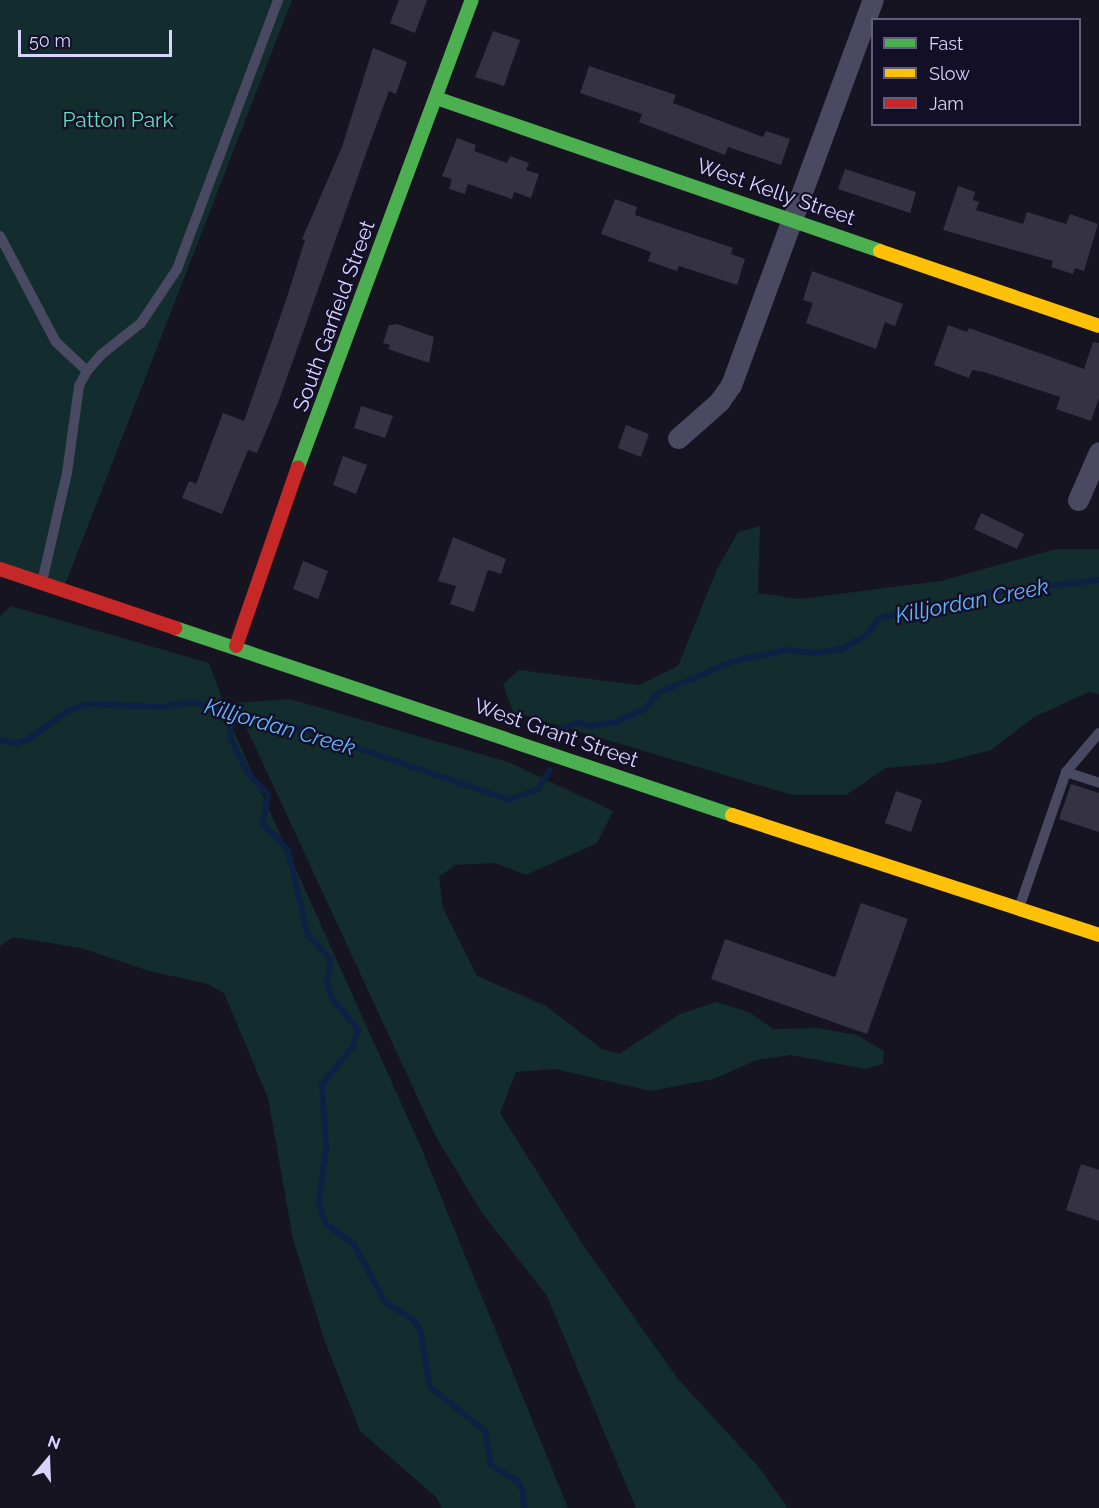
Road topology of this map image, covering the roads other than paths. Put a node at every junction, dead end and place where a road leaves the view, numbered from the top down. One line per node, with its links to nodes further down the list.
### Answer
1 (278, 0): 8 (lane)
2 (472, 0): 4 (street, South Garfield Street)
3 (873, 0): 5 (street)
4 (439, 99): 5 (street, West Kelly Street); 14 (street, South Garfield Street)
5 (790, 219): 7 (street, West Kelly Street); 9 (street)
6 (0, 236): 8 (lane)
7 (1099, 326)
8 (87, 371): 13 (lane)
9 (678, 438)
10 (1099, 452): 11 (street)
11 (1078, 500)
12 (0, 568): 13 (street, West Grant Street)
13 (42, 583): 14 (street, West Grant Street)
14 (236, 646): 18 (street, West Grant Street)
15 (1099, 733): 16 (lane)
16 (1066, 772): 17 (lane); 18 (lane)
17 (1099, 783)
18 (1018, 911): 19 (street, West Grant Street)
19 (1099, 935)

